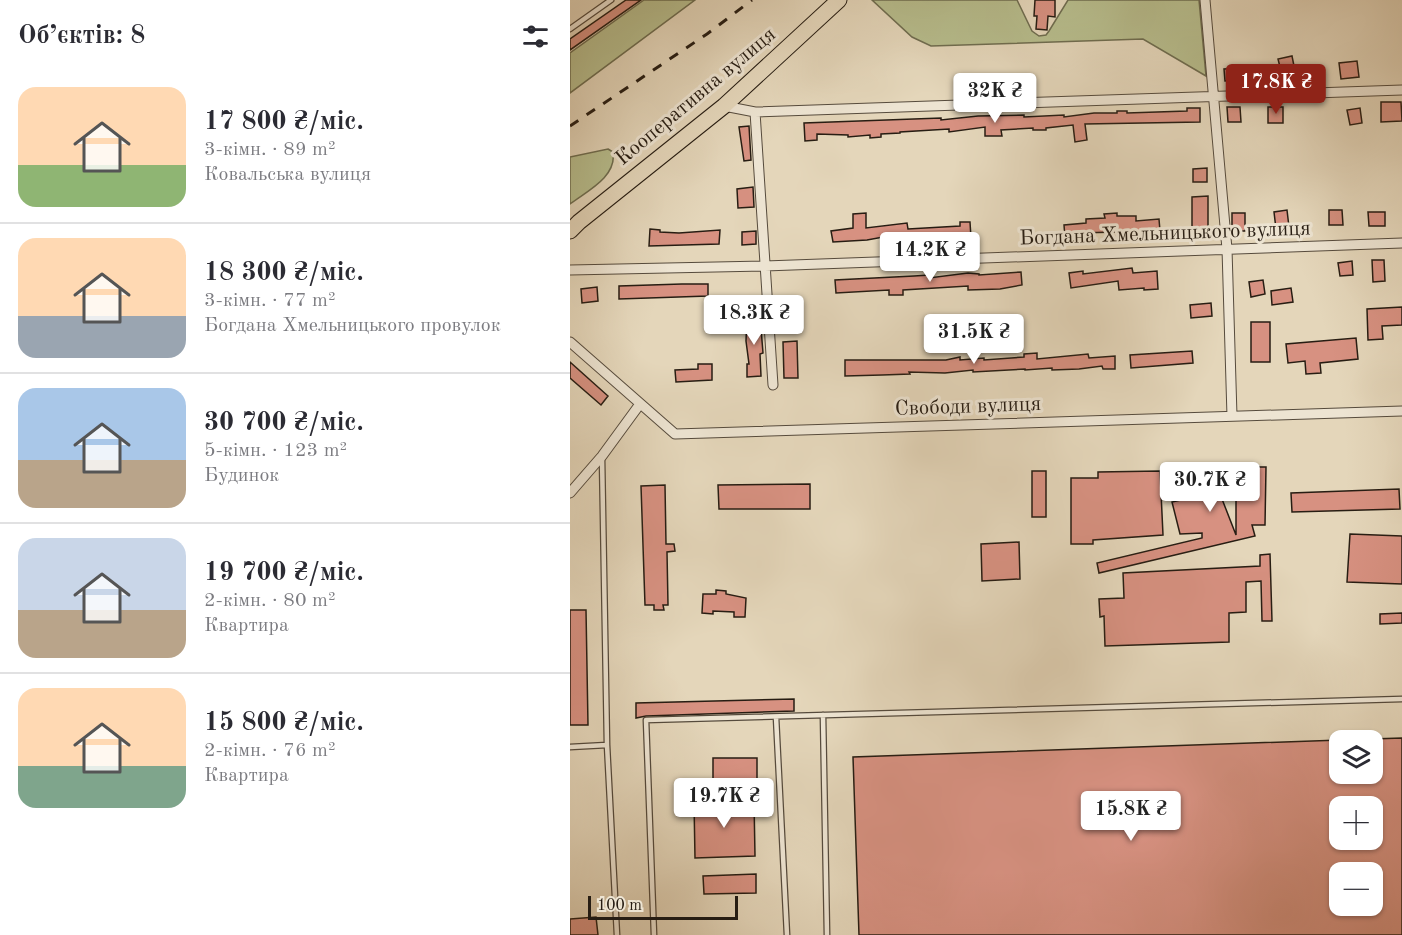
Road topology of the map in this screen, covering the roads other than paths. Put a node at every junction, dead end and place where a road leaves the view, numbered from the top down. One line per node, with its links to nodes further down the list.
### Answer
1 (611, 0): 4 (lane)
2 (839, 0): 7 (main road, Кооперативна вулиця)
3 (1205, 0): 6 (street)
4 (570, 29)
5 (1402, 90): 6 (street)
6 (1215, 95): 8 (street); 11 (street)
7 (724, 106): 8 (street); 9 (main road, Кооперативна вулиця)
8 (755, 112): 12 (street)
9 (573, 226)
10 (1402, 243): 11 (street, Богдана Хмельницького вулиця)
11 (1227, 249): 12 (street, Богдана Хмельницького вулиця); 18 (street)
12 (765, 266): 13 (street, Богдана Хмельницького вулиця); 15 (street)
13 (570, 270)
14 (570, 342): 16 (street, Свободи вулиця)
15 (773, 385)
16 (640, 404): 18 (street, Свободи вулиця); 19 (street)
17 (1402, 411): 18 (street, Свободи вулиця)
18 (1232, 416)
19 (602, 456): 20 (street); 24 (lane)
20 (572, 486)
21 (1402, 699): 22 (lane)
22 (823, 715): 23 (lane); 29 (lane)
23 (776, 717): 27 (lane); 28 (lane)
24 (607, 746): 25 (lane); 26 (lane)
25 (570, 747)
26 (617, 935)
27 (654, 935)
28 (787, 935)
29 (827, 935)

